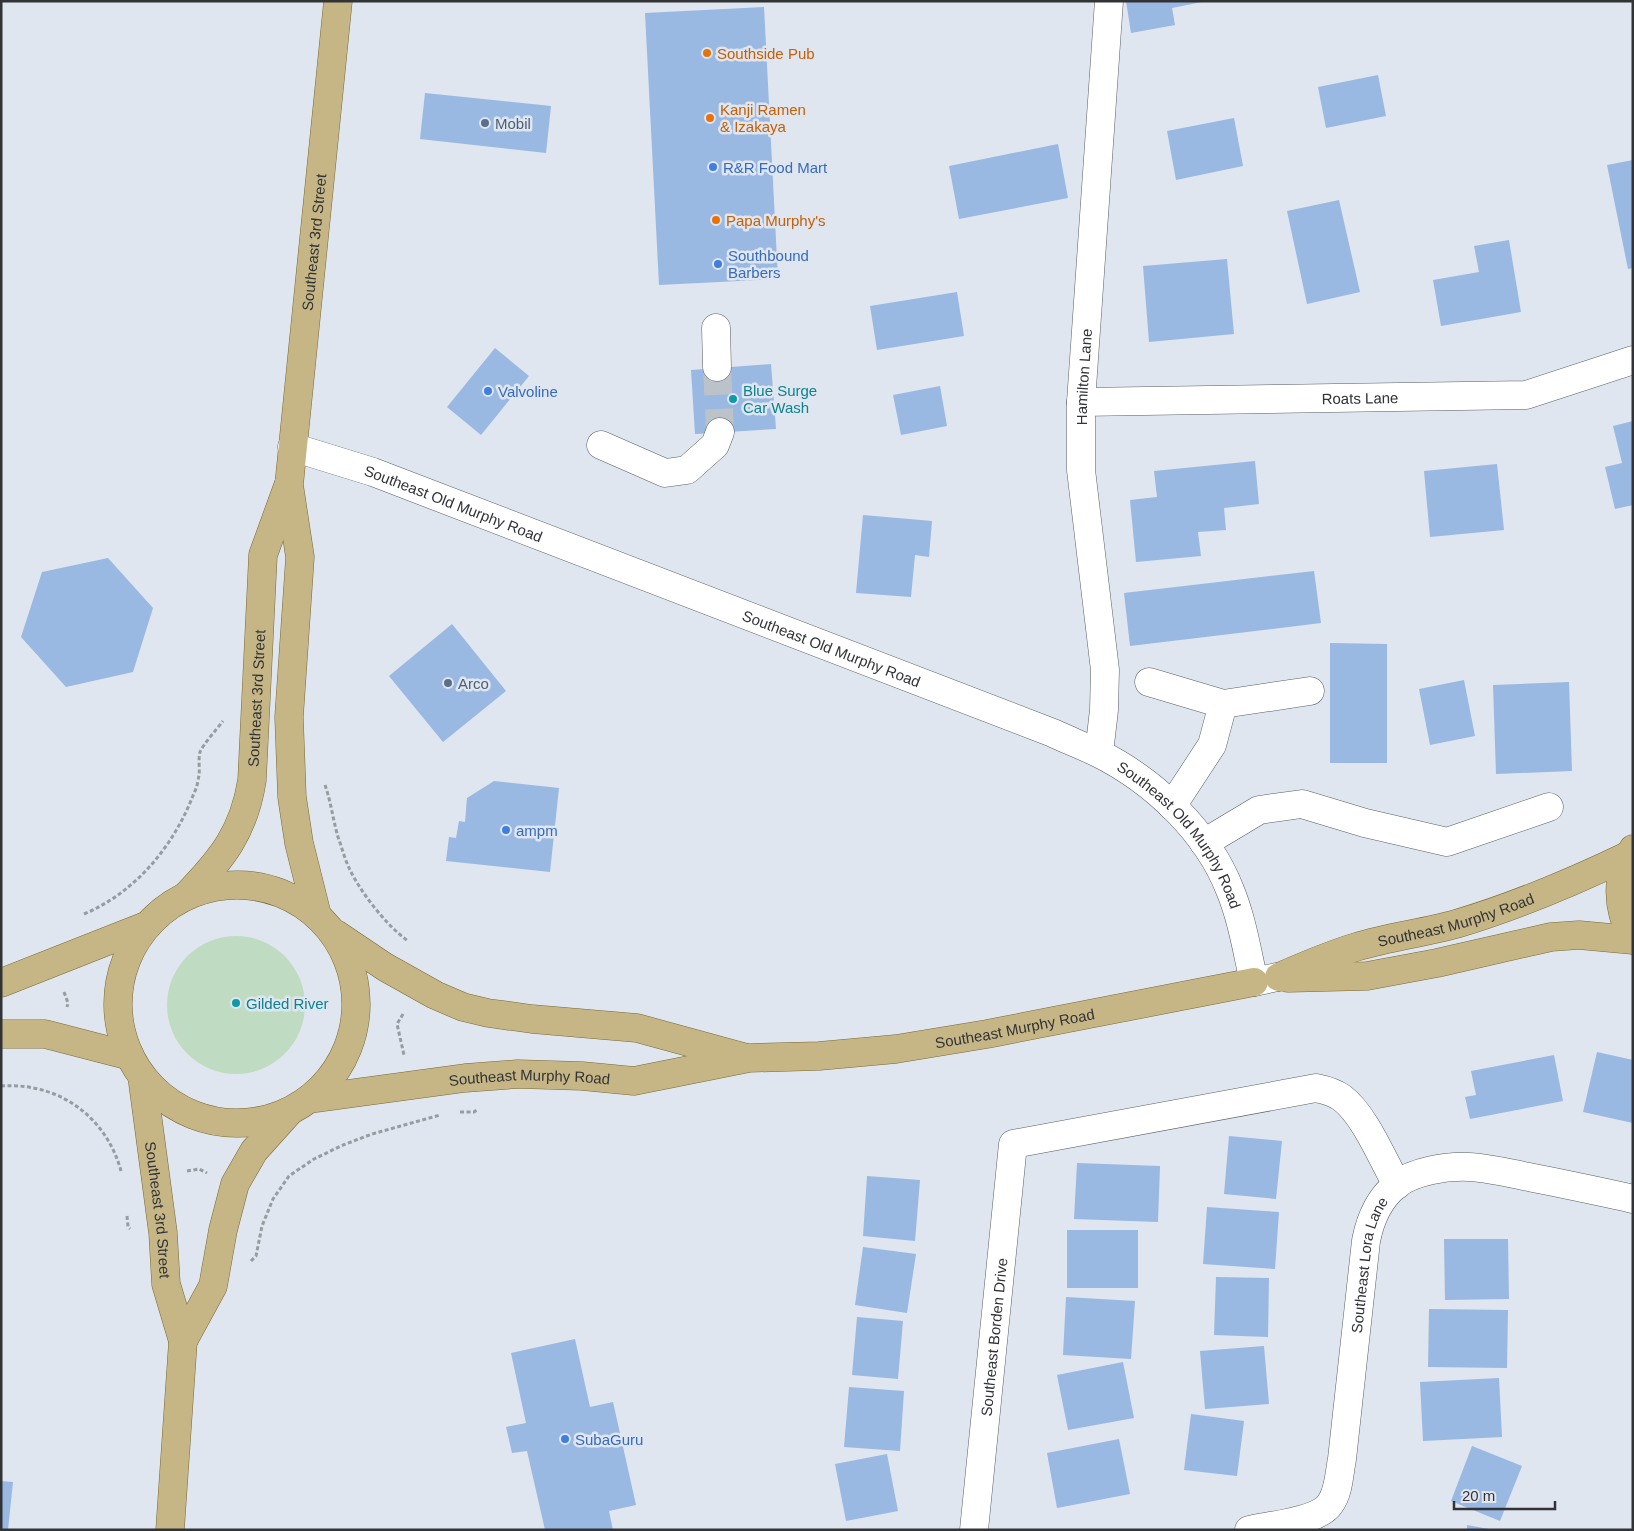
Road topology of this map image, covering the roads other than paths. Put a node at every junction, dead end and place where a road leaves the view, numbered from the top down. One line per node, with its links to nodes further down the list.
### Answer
1 (338, 1): 9 (main road, Southeast 3rd Street)
2 (1109, 1): 6 (street, Hamilton Lane)
3 (716, 328): 5 (street)
4 (1633, 360): 6 (street, Roats Lane)
5 (717, 368)
6 (1081, 402): 14 (street, Hamilton Lane)
7 (720, 432): 8 (street)
8 (601, 445)
9 (292, 447): 10 (main road, Southeast 3rd Street); 14 (street, Southeast Old Murphy Road)
10 (289, 485): 19 (main road, Southeast 3rd Street); 20 (main road, Southeast 3rd Street)
11 (1149, 682): 13 (street)
12 (1310, 691): 13 (street)
13 (1223, 704): 15 (street)
14 (1099, 753): 15 (street, Southeast Old Murphy Road)
15 (1172, 806): 17 (street, Southeast Old Murphy Road)
16 (1549, 807): 17 (street)
17 (1204, 844): 23 (street, Southeast Old Murphy Road)
18 (1631, 852): 22 (main road); 23 (main road, Southeast Murphy Road)
19 (185, 897): 20 (main road, Southeast Murphy Road); 21 (main road)
20 (325, 923): 26 (main road, Southeast Murphy Road); 28 (main road, Southeast 3rd Street)
21 (148, 925): 24 (main road); 27 (main road)
22 (1633, 940): 23 (main road, Southeast Murphy Road)
23 (1266, 980): 26 (main road, Southeast Murphy Road)
24 (1, 983)
25 (1, 1034): 27 (main road)
26 (749, 1058): 28 (main road, Southeast Murphy Road)
27 (136, 1066): 28 (main road); 31 (main road, Southeast 3rd Street)
28 (300, 1105): 31 (main road, Southeast 3rd Street)
29 (1397, 1184): 30 (street, Southeast Lora Lane); 33 (street, Southeast Borden Drive); 34 (street, Southeast Lora Lane)
30 (1633, 1199)
31 (183, 1341): 32 (main road, Southeast 3rd Street)
32 (170, 1530)
33 (974, 1530)
34 (1249, 1530)

